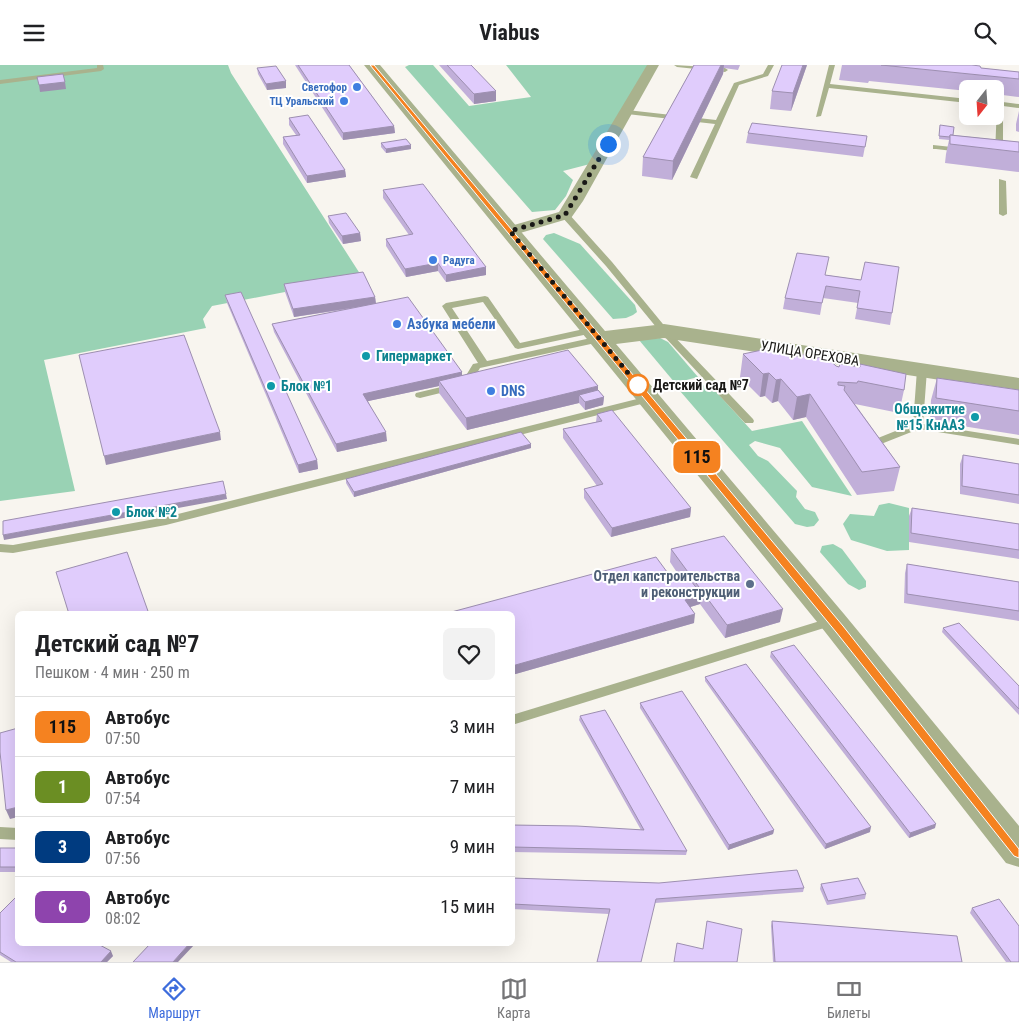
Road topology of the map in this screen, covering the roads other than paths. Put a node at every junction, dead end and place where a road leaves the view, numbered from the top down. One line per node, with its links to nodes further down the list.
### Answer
1 (100, 65): 8 (lane)
2 (372, 65): 24 (street)
3 (654, 65): 13 (street)
4 (677, 65): 7 (lane)
5 (770, 65): 15 (lane)
6 (832, 65): 9 (lane)
7 (725, 70)
8 (0, 82)
9 (826, 86): 10 (lane); 14 (lane)
10 (959, 100)
11 (1004, 105): 12 (lane)
12 (1019, 106)
13 (627, 112): 15 (lane); 23 (street)
14 (818, 116)
15 (717, 122): 20 (lane)
16 (998, 125): 19 (lane)
17 (936, 147): 18 (lane)
18 (972, 151)
19 (991, 153)
20 (694, 177)
21 (1002, 181): 22 (lane)
22 (1004, 214)
23 (565, 215): 24 (street); 25 (lane)
24 (510, 231): 26 (street)
25 (664, 331): 26 (street, УЛИЦА ОРЕХОВА); 28 (street, УЛИЦА ОРЕХОВА); 32 (lane)
26 (597, 335): 27 (lane); 27 (lane); 31 (street)
27 (484, 364): 30 (lane)
28 (922, 370): 29 (street, УЛИЦА ОРЕХОВА); 33 (lane)
29 (1019, 385)
30 (420, 395)
31 (649, 399): 36 (lane); 37 (street)
32 (748, 421)
33 (918, 426): 34 (lane); 35 (lane)
34 (877, 441)
35 (1019, 442)
36 (0, 548)
37 (833, 621): 38 (lane); 41 (street)
38 (515, 719)
39 (0, 833): 40 (lane)
40 (15, 834)
41 (1019, 852)

